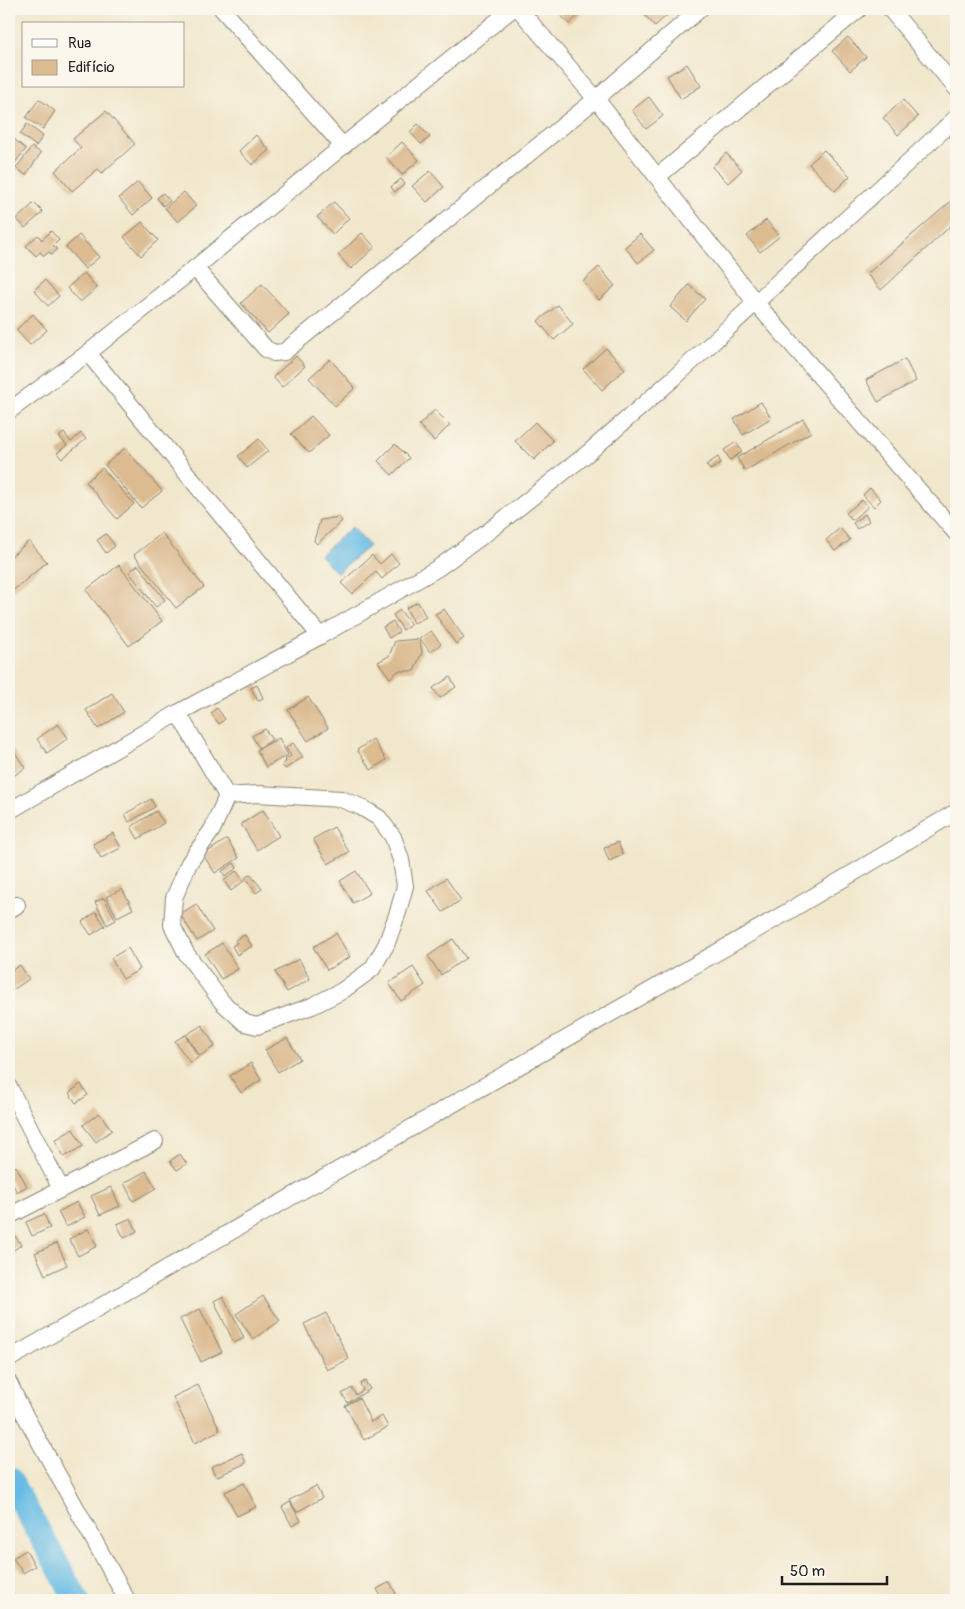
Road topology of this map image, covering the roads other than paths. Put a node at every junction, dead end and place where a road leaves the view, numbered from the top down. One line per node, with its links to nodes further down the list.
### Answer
1 (222, 9): 10 (street)
2 (512, 9): 10 (street)
3 (519, 9): 8 (street)
4 (700, 9): 8 (street)
5 (859, 9): 11 (street)
6 (890, 9): 7 (street)
7 (956, 88)
8 (596, 99): 11 (street); 12 (street)
9 (956, 118): 13 (street)
10 (343, 146): 12 (street)
11 (657, 177): 13 (street)
12 (195, 268): 14 (street)
13 (756, 303): 16 (street); 17 (street)
14 (88, 353): 15 (street); 17 (street)
15 (9, 411)
16 (956, 533)
17 (320, 636): 18 (street)
18 (178, 713): 19 (street); 20 (street)
19 (227, 796): 19 (street)
20 (9, 811)
21 (956, 812): 26 (street)
22 (9, 1087): 24 (street)
23 (155, 1141): 24 (street)
24 (62, 1188): 25 (street)
25 (9, 1216)
26 (9, 1359)
27 (9, 1383): 28 (street)
28 (127, 1600)

